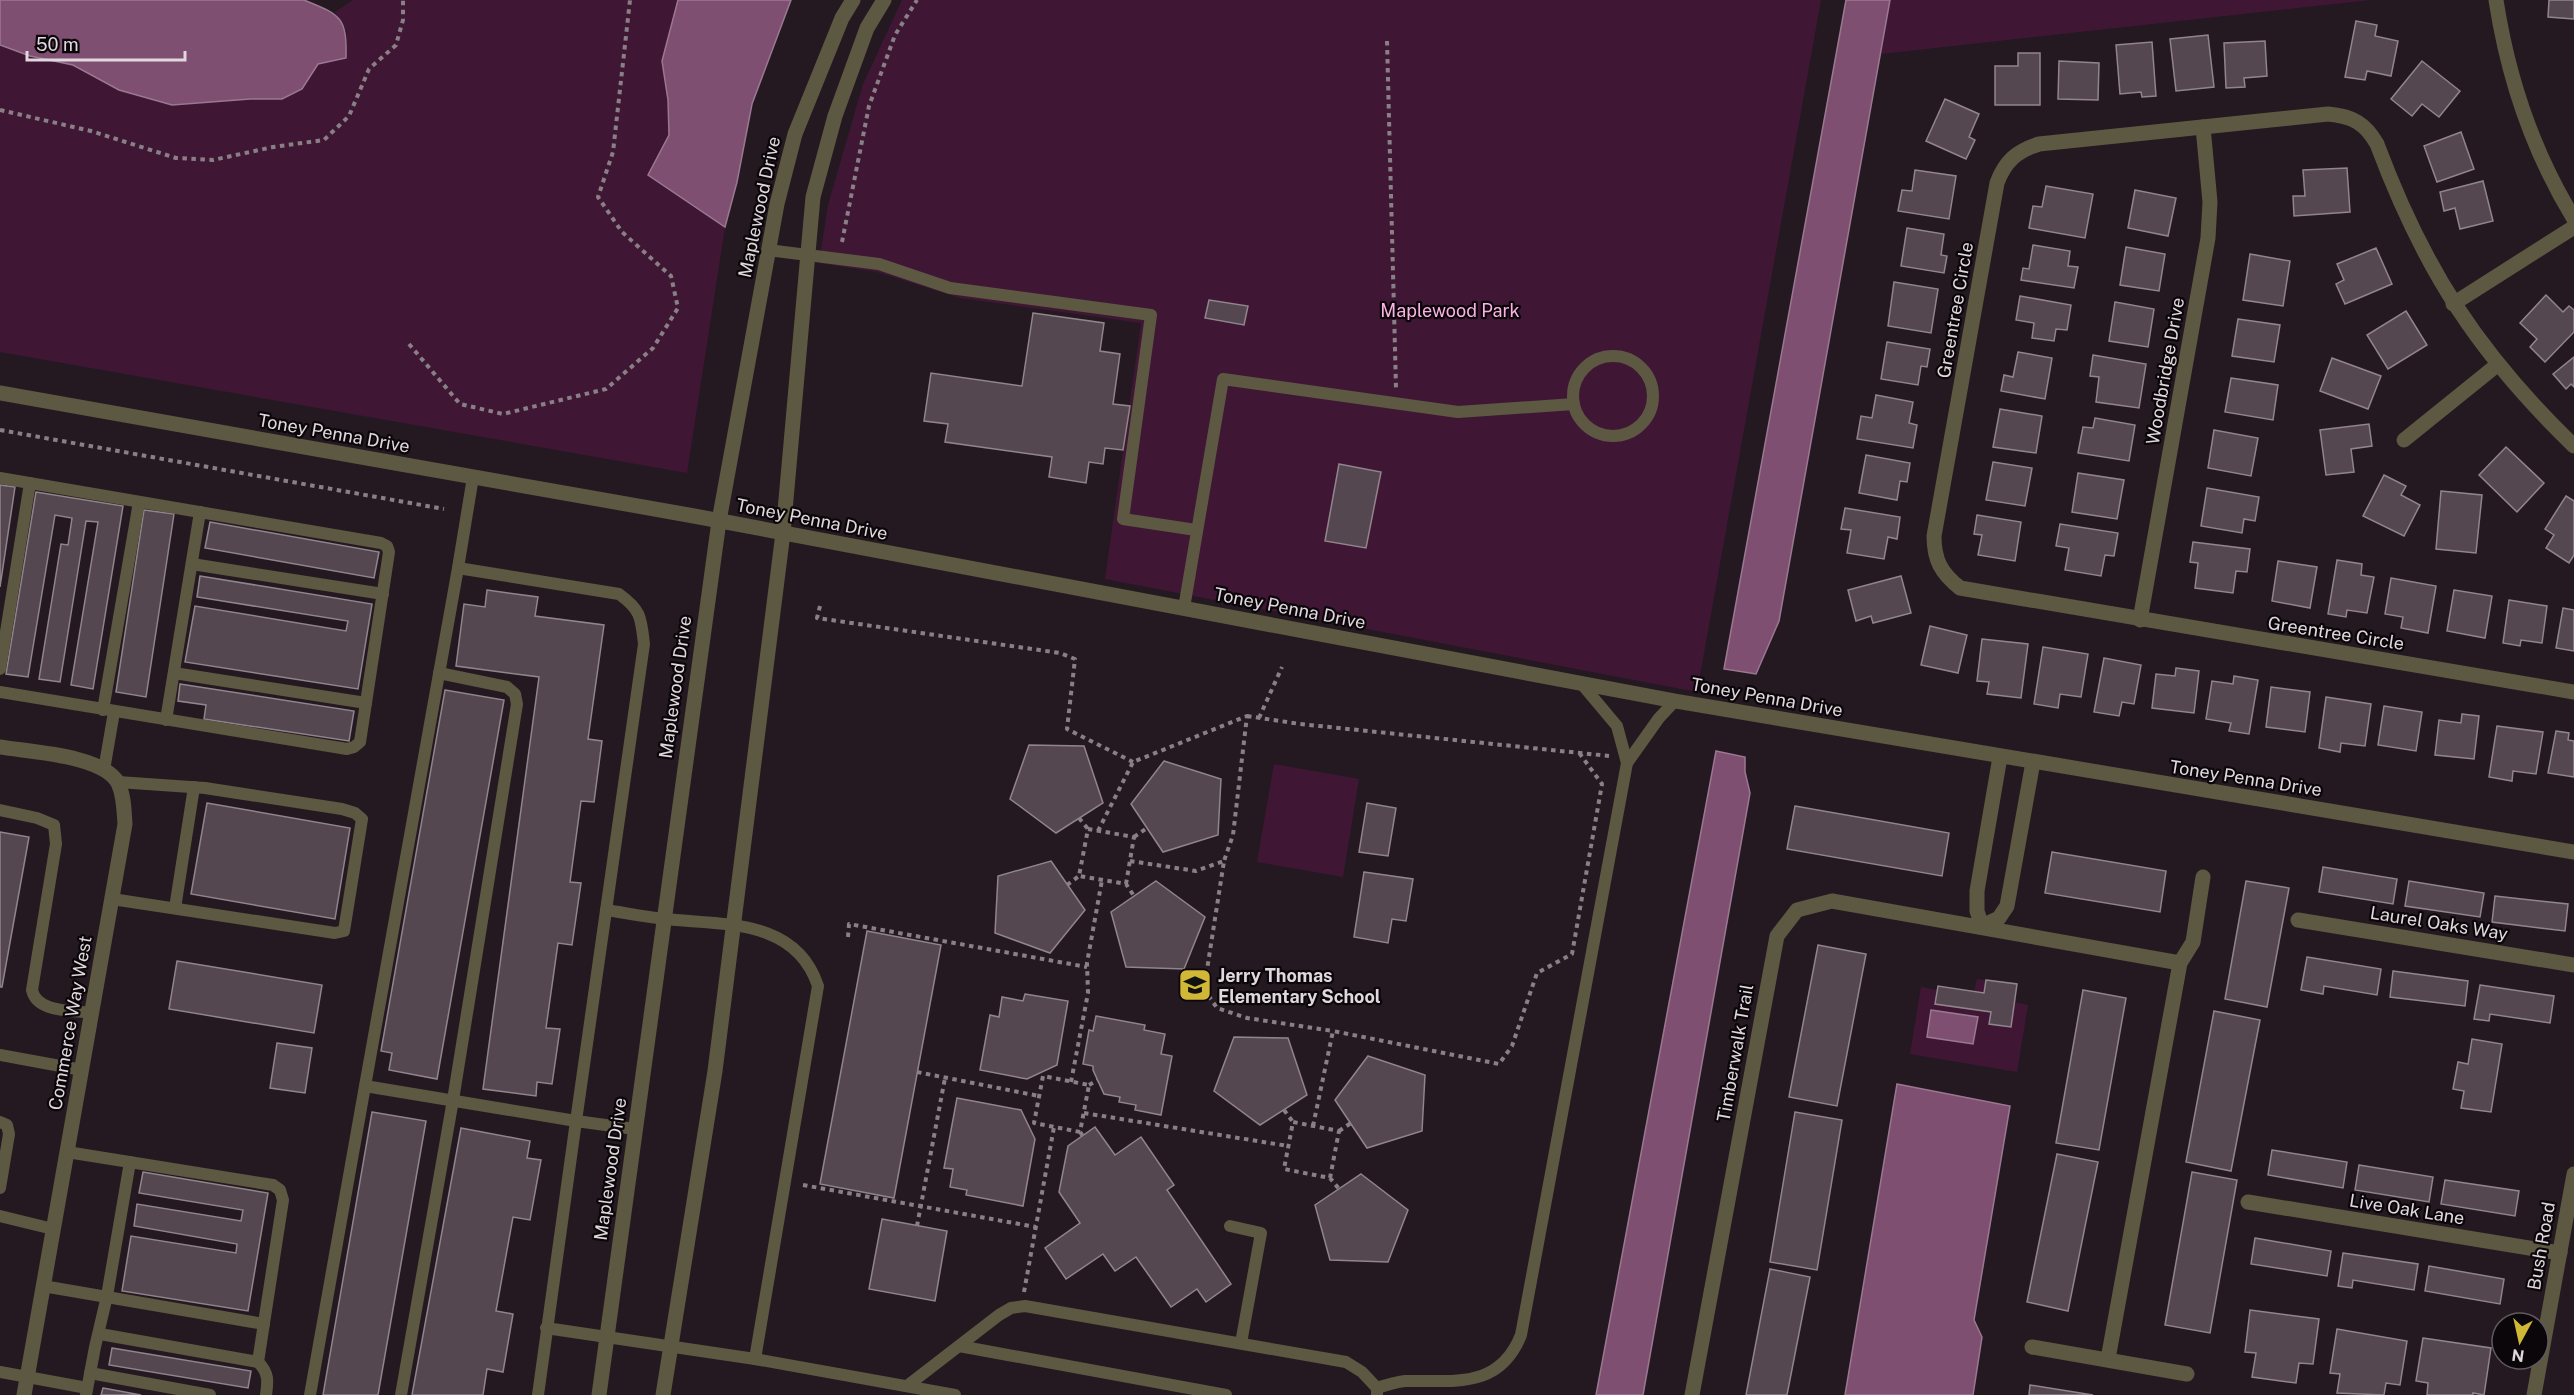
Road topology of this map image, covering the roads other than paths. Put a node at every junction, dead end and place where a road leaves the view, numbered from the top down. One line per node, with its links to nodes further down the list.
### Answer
1 (853, 0): 7 (street, Maplewood Drive)
2 (884, 0): 8 (street)
3 (2496, 0): 5 (street)
4 (2203, 127): 9 (street, Greentree Circle); 27 (street, Woodbridge Drive); 27 (street, Greentree Circle)
5 (2574, 219)
6 (2574, 227): 9 (street)
7 (768, 250): 8 (lane); 20 (street, Maplewood Drive)
8 (808, 255): 21 (lane); 22 (street)
9 (2453, 304): 10 (street, Greentree Circle)
10 (2497, 365): 13 (street); 14 (street, Greentree Circle)
11 (0, 393): 15 (street, Toney Penna Drive)
12 (1574, 404): 12 (lane); 21 (lane)
13 (2404, 440)
14 (2574, 446)
15 (473, 477): 20 (street, Toney Penna Drive); 24 (lane)
16 (0, 478): 17 (lane)
17 (30, 483): 18 (lane); 28 (lane)
18 (139, 501): 19 (lane); 36 (lane)
19 (200, 512): 23 (lane); 25 (lane)
20 (718, 521): 22 (street, Toney Penna Drive); 51 (street, Maplewood Drive)
21 (1196, 530): 26 (lane)
22 (783, 533): 26 (street, Toney Penna Drive); 53 (street)
23 (192, 564): 25 (lane); 29 (lane)
24 (458, 568): 30 (lane); 50 (lane)
25 (383, 594): 35 (lane)
26 (1184, 608): 31 (street, Toney Penna Drive)
27 (2140, 620): 33 (street, Greentree Circle)
28 (0, 669)
29 (174, 673): 35 (lane); 37 (lane)
30 (439, 673): 60 (lane); 61 (lane)
31 (1580, 682): 34 (street, Toney Penna Drive); 41 (lane)
32 (0, 693): 36 (lane)
33 (2574, 693)
34 (1676, 701): 39 (street, Toney Penna Drive); 41 (lane)
35 (366, 703): 37 (lane)
36 (108, 711): 37 (lane); 42 (lane)
37 (166, 720)
38 (0, 747): 42 (street)
39 (2000, 757): 40 (street, Toney Penna Drive); 54 (street)
40 (2033, 762): 46 (street, Toney Penna Drive); 54 (street)
41 (1627, 763): 92 (lane)
42 (104, 770): 43 (street)
43 (118, 782): 44 (lane); 48 (street, Commerce Way West)
44 (194, 787): 49 (lane); 49 (lane)
45 (0, 810): 57 (lane)
46 (2574, 852)
47 (2203, 877): 55 (street)
48 (112, 899): 49 (lane); 57 (street, Commerce Way West)
49 (175, 908)
50 (606, 910): 51 (lane); 62 (lane)
51 (664, 919): 53 (lane); 64 (street, Maplewood Drive)
52 (2298, 920): 56 (street, Laurel Oaks Way)
53 (733, 924): 82 (street); 84 (lane)
54 (1982, 926): 55 (street, Timberwalk Trail); 104 (street, Timberwalk Trail)
55 (2180, 963): 85 (street)
56 (2574, 965)
57 (91, 1013): 59 (street, Commerce Way West)
58 (0, 1055): 59 (lane)
59 (82, 1070): 65 (street, Commerce Way West)
60 (365, 1086): 61 (lane); 97 (lane)
61 (453, 1100): 62 (lane); 98 (lane)
62 (576, 1121): 64 (lane); 77 (lane)
63 (0, 1122): 68 (lane)
64 (635, 1129): 79 (street, Maplewood Drive)
65 (67, 1152): 66 (lane); 72 (street, Commerce Way West)
66 (130, 1162): 75 (lane); 76 (lane)
67 (2574, 1174): 73 (street, Bush Road)
68 (0, 1188)
69 (2248, 1202): 73 (street, Live Oak Lane)
70 (0, 1216): 72 (lane)
71 (1230, 1226): 80 (lane)
72 (53, 1229): 74 (street, Commerce Way West)
73 (2560, 1253): 105 (street, Bush Road)
74 (43, 1286): 75 (lane); 90 (street, Commerce Way West)
75 (107, 1296): 76 (lane); 78 (lane)
76 (264, 1324): 86 (lane)
77 (546, 1328): 79 (lane); 99 (lane)
78 (100, 1334): 86 (lane); 88 (lane)
79 (606, 1338): 82 (lane); 100 (street, Maplewood Drive)
80 (1241, 1343): 81 (lane); 92 (lane)
81 (959, 1346): 91 (lane); 103 (lane)
82 (669, 1347): 84 (lane); 101 (street)
83 (2032, 1347): 85 (street)
84 (755, 1359): 91 (lane)
85 (2108, 1359): 89 (street)
86 (258, 1362): 96 (lane)
87 (0, 1372): 90 (lane)
88 (90, 1373): 93 (lane); 95 (lane)
89 (2187, 1374)
90 (27, 1377): 93 (lane); 94 (street, Commerce Way West)
91 (907, 1386): 102 (lane)
92 (1377, 1391)
93 (87, 1392)
94 (24, 1395)
95 (210, 1395)
96 (266, 1395)
97 (310, 1395)
98 (401, 1395)
99 (538, 1395)
100 (599, 1395)
101 (663, 1395)
102 (954, 1395)
103 (1226, 1395)
104 (1692, 1395)
105 (2534, 1395)

